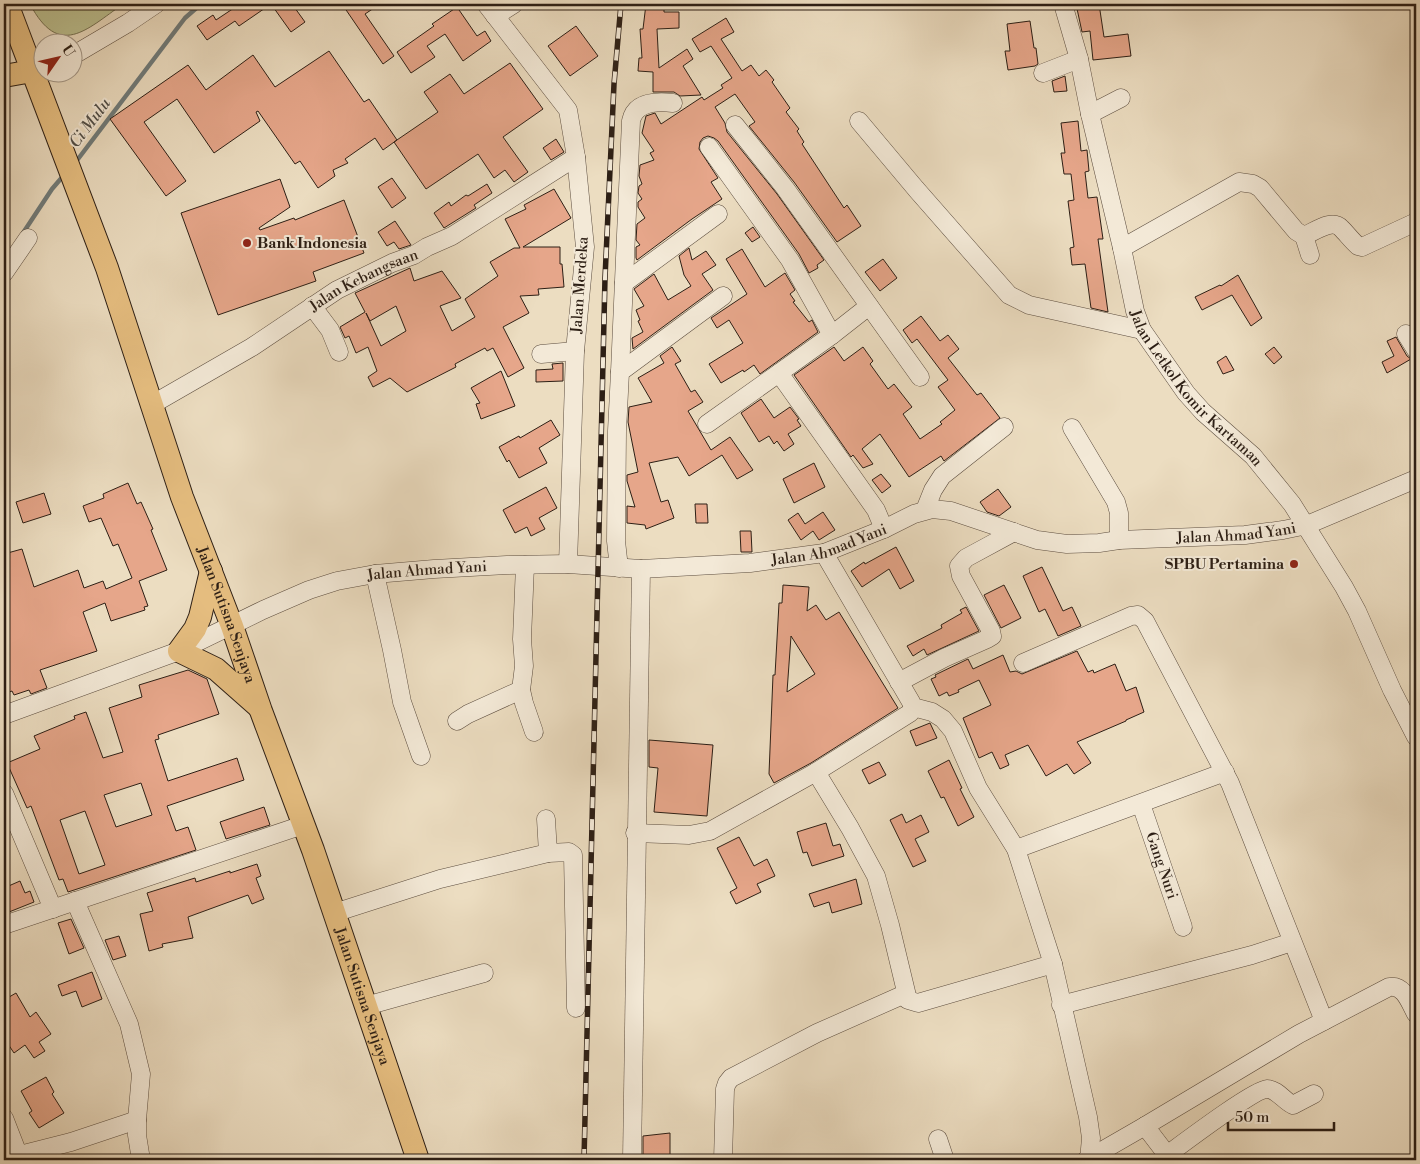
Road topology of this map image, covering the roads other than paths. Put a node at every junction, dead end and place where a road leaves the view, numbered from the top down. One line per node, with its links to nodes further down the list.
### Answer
1 (7, 4): 7 (main road, Jalan Sutisna Senjaya)
2 (156, 4): 6 (street)
3 (514, 4): 5 (street)
4 (1063, 4): 8 (street, Jalan Letkol Komir Kartaman)
5 (490, 10): 19 (street, Jalan Merdeka)
6 (82, 50)
7 (32, 58)
8 (1079, 59): 10 (street); 15 (street, Jalan Letkol Komir Kartaman)
9 (32, 70): 11 (main road)
10 (1043, 73)
11 (4, 76)
12 (41, 82): 41 (main road, Jalan Sutisna Senjaya)
13 (1121, 98): 15 (street)
14 (673, 103): 27 (street)
15 (1090, 114): 24 (street, Jalan Letkol Komir Kartaman)
16 (859, 120): 31 (street)
17 (734, 124): 30 (street)
18 (709, 147): 32 (street)
19 (576, 157): 29 (street, Jalan Kebangsaan); 35 (street, Jalan Merdeka)
20 (718, 214): 27 (street)
21 (1416, 222): 22 (street)
22 (1304, 236): 24 (street); 25 (street)
23 (28, 238): 26 (street)
24 (1122, 248): 31 (street, Jalan Letkol Komir Kartaman)
25 (1310, 255)
26 (4, 273)
27 (624, 283): 38 (street)
28 (723, 296): 38 (street)
29 (312, 306): 36 (street); 41 (street, Jalan Kebangsaan)
30 (868, 306): 32 (street); 40 (street)
31 (1142, 330): 47 (street, Jalan Letkol Komir Kartaman)
32 (832, 334): 39 (street)
33 (1406, 334): 34 (street)
34 (1416, 350)
35 (575, 351): 37 (street); 53 (street, Jalan Merdeka)
36 (338, 352)
37 (541, 354)
38 (620, 372): 54 (street)
39 (779, 373): 42 (street); 48 (street)
40 (920, 377)
41 (152, 404): 56 (main road, Jalan Sutisna Senjaya)
42 (707, 424)
43 (1004, 426): 46 (street)
44 (1072, 428): 50 (street)
45 (1415, 481): 47 (street, Jalan Ahmad Yani)
46 (925, 510): 48 (street, Jalan Ahmad Yani); 49 (street, Jalan Ahmad Yani)
47 (1307, 525): 50 (street, Jalan Ahmad Yani); 68 (street, Jalan Letkol Komir Kartaman)
48 (884, 529): 51 (street, Jalan Ahmad Yani)
49 (1014, 532): 50 (street, Jalan Ahmad Yani); 61 (street)
50 (1119, 540)
51 (824, 554): 55 (street, Jalan Ahmad Yani); 61 (street)
52 (525, 565): 53 (street, Jalan Ahmad Yani); 57 (street, Jalan Ahmad Yani); 62 (street)
53 (576, 565): 54 (street, Jalan Ahmad Yani)
54 (619, 568): 55 (street, Jalan Ahmad Yani)
55 (641, 569): 76 (street)
56 (211, 571): 58 (main road, Jalan Sutisna Senjaya); 59 (main road)
57 (375, 574): 58 (street, Jalan Ahmad Yani); 69 (street)
58 (232, 626): 59 (street, Jalan Ahmad Yani); 63 (main road, Jalan Sutisna Senjaya)
59 (179, 652): 63 (main road); 65 (street, Jalan Ahmad Yani)
60 (1023, 663): 71 (street)
61 (899, 682): 64 (street)
62 (522, 690): 66 (street); 67 (street)
63 (260, 707): 75 (main road, Jalan Sutisna Senjaya)
64 (913, 707): 70 (street); 77 (street)
65 (4, 715)
66 (457, 721)
67 (534, 732)
68 (1416, 737)
69 (421, 756)
70 (816, 772): 76 (street); 87 (street)
71 (1225, 772): 73 (street); 84 (street)
72 (4, 792): 80 (street)
73 (1141, 804): 77 (street); 83 (street, Gang Nuri)
74 (546, 819): 78 (street)
75 (303, 825): 79 (street); 81 (main road, Jalan Sutisna Senjaya)
76 (636, 833): 103 (street)
77 (1016, 849): 85 (street)
78 (548, 853): 81 (street); 90 (street)
79 (76, 901): 80 (street); 95 (street)
80 (53, 909): 82 (street)
81 (334, 913): 89 (main road, Jalan Sutisna Senjaya)
82 (4, 926)
83 (1183, 927)
84 (1292, 942): 88 (street); 92 (street)
85 (1052, 964): 87 (street); 88 (street)
86 (484, 972): 89 (street)
87 (905, 994): 104 (street)
88 (1061, 1005): 100 (street)
89 (366, 1006): 102 (main road, Jalan Sutisna Senjaya)
90 (576, 1008)
91 (1416, 1014): 92 (street)
92 (1324, 1021): 96 (street)
93 (1314, 1094): 99 (street)
94 (4, 1118): 98 (street)
95 (136, 1120): 98 (street); 101 (street)
96 (1145, 1126): 99 (street); 100 (street)
97 (938, 1139): 105 (street)
98 (11, 1157)
99 (1169, 1157)
100 (1088, 1159)
101 (141, 1160)
102 (418, 1160)
103 (632, 1160)
104 (723, 1160)
105 (945, 1160)

